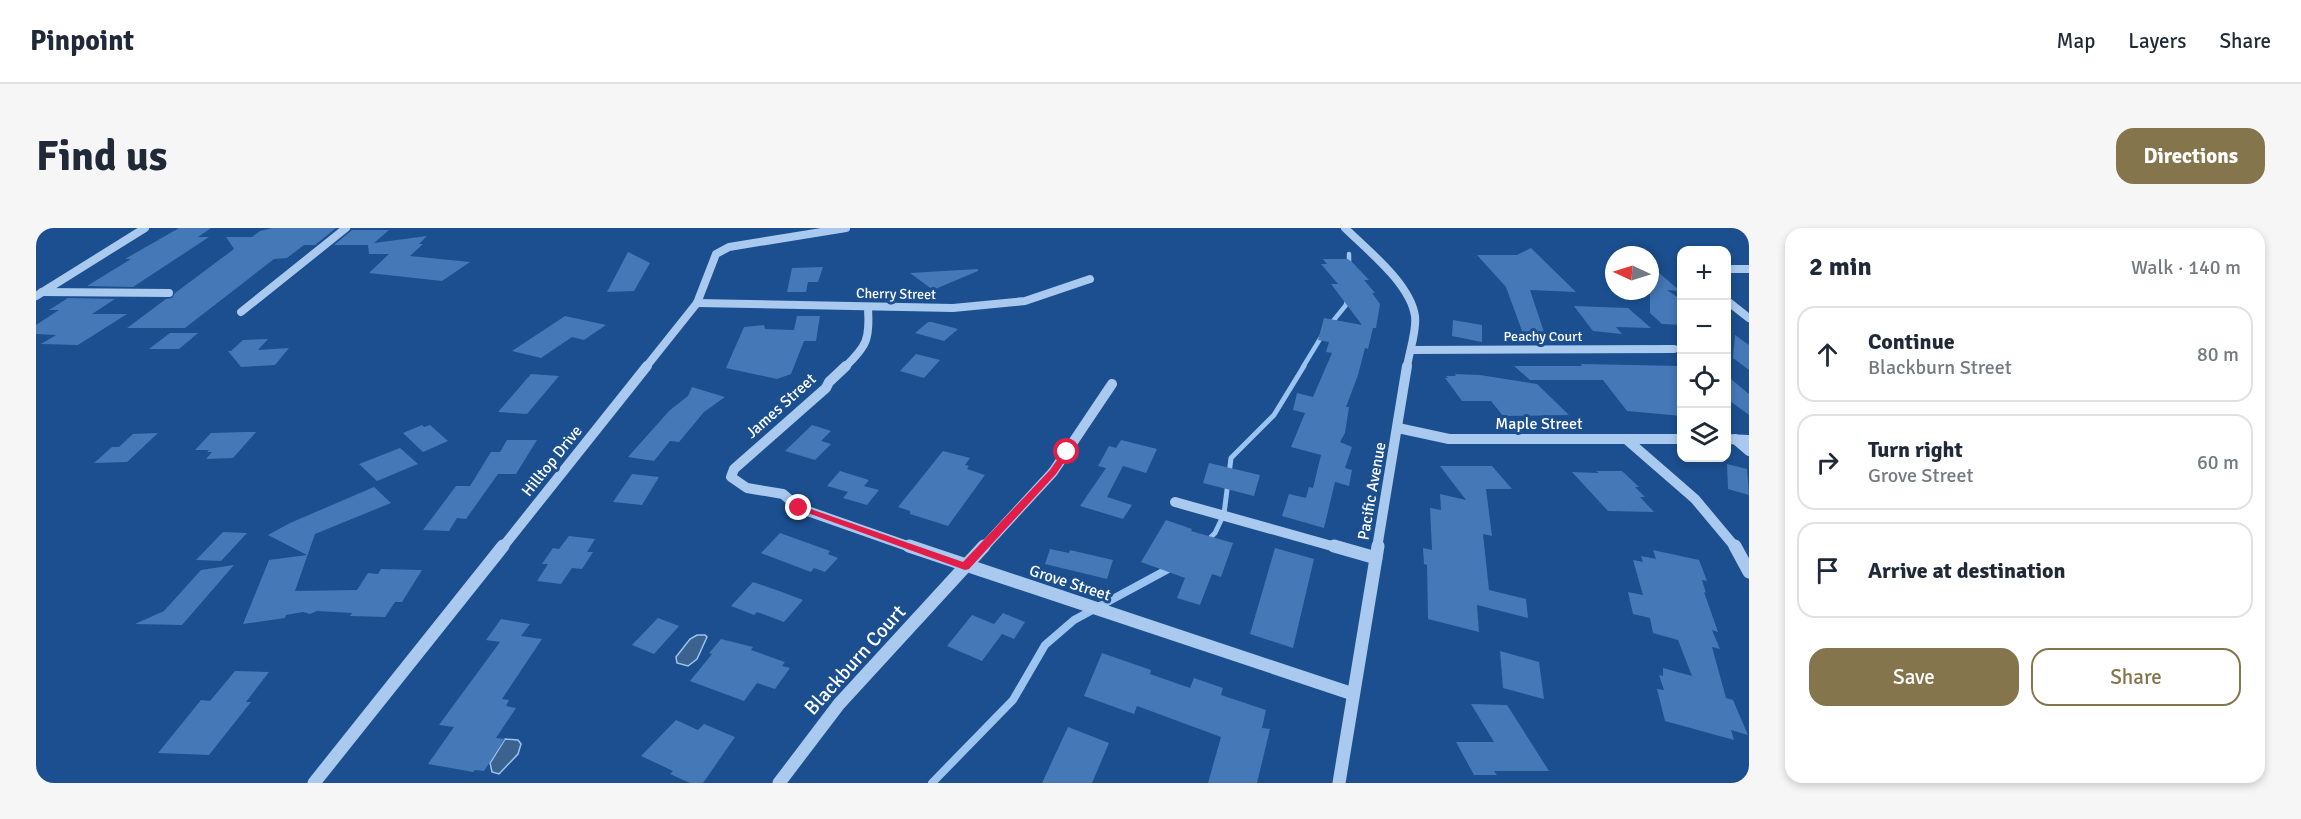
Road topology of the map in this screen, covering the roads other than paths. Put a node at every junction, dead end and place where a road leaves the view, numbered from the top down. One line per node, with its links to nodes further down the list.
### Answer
1 (145, 228): 9 (street)
2 (346, 228): 13 (street)
3 (846, 228): 10 (street, Hilltop Drive)
4 (1345, 228): 16 (street, Pacific Avenue)
5 (1731, 269): 6 (street)
6 (1749, 269)
7 (1090, 279): 12 (street, Cherry Street)
8 (169, 293): 9 (street)
9 (39, 294)
10 (697, 303): 12 (street, Cherry Street); 30 (street, Hilltop Drive)
11 (1731, 304): 14 (street)
12 (868, 308): 24 (street, James Street)
13 (241, 312)
14 (1749, 318)
15 (1674, 349): 16 (street, Peachy Court)
16 (1411, 350): 18 (street, Pacific Avenue)
17 (1112, 384): 27 (street, Blackburn Court)
18 (1398, 428): 19 (street, Maple Street); 26 (street, Pacific Avenue)
19 (1626, 439): 20 (street, Maple Street); 28 (street)
20 (1677, 439)
21 (1731, 439): 22 (street); 23 (street)
22 (1749, 440)
23 (1749, 451)
24 (783, 493): 27 (street, Grove Street)
25 (1175, 502): 26 (street)
26 (1376, 558): 29 (street, Pacific Avenue)
27 (965, 566): 29 (street, Grove Street); 31 (street, Blackburn Court)
28 (1749, 572)
29 (1353, 694): 32 (street, Pacific Avenue)
30 (314, 783)
31 (779, 783)
32 (1339, 783)

